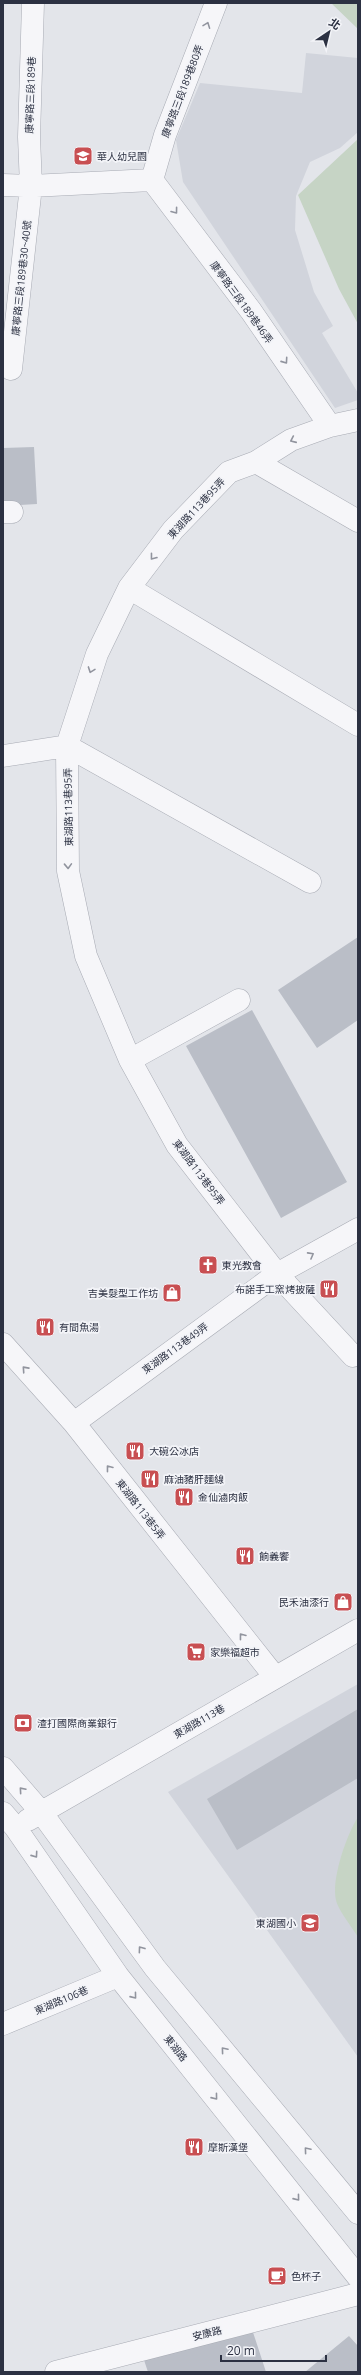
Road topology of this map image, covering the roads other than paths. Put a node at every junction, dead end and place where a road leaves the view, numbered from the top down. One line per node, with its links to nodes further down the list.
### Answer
1 (34, 3): 5 (street, 康寧路三段189巷)
2 (216, 3): 3 (street, 康寧路三段189巷80弄, one-way to 2)
3 (152, 180): 5 (street); 8 (street, 康寧路三段189巷46弄, one-way to 8)
4 (3, 185): 5 (street)
5 (31, 186): 6 (street, 康寧路三段189巷30~40號)
6 (11, 369)
7 (358, 420): 8 (street, 東湖路113巷95弄)
8 (330, 426): 9 (street, 東湖路113巷95弄, one-way to 9)
9 (256, 462): 10 (street); 11 (street, 東湖路113巷95弄, one-way to 11)
10 (358, 521)
11 (129, 588): 12 (street); 13 (street, 東湖路113巷95弄, one-way to 13)
12 (358, 725)
13 (67, 746): 14 (street); 15 (street); 17 (street, 東湖路113巷95弄, one-way to 17)
14 (3, 756)
15 (310, 882)
16 (239, 1000): 17 (street)
17 (130, 1060): 19 (street, 東湖路113巷95弄)
18 (358, 1229): 19 (street, 東湖路113巷49弄, one-way to 18)
19 (277, 1274): 21 (street, 東湖路113巷95弄); 22 (street, 東湖路113巷49弄)
20 (3, 1344): 22 (street, 東湖路113巷5弄, one-way to 20)
21 (353, 1356)
22 (74, 1423): 24 (street, 東湖路113巷5弄, one-way to 22)
23 (358, 1630): 24 (street, 東湖路113巷)
24 (274, 1677): 26 (street, 東湖路113巷)
25 (3, 1768): 26 (street, one-way to 25)
26 (41, 1812): 27 (street, 東湖路113巷); 30 (street, one-way to 26)
27 (7, 1825): 28 (street, 東湖路, one-way to 28)
28 (118, 1976): 29 (street, 東湖路106巷); 31 (street, 東湖路, one-way to 31)
29 (3, 2024)
30 (358, 2212)
31 (358, 2277)
32 (358, 2294): 33 (street, 安康路)
33 (56, 2372)

